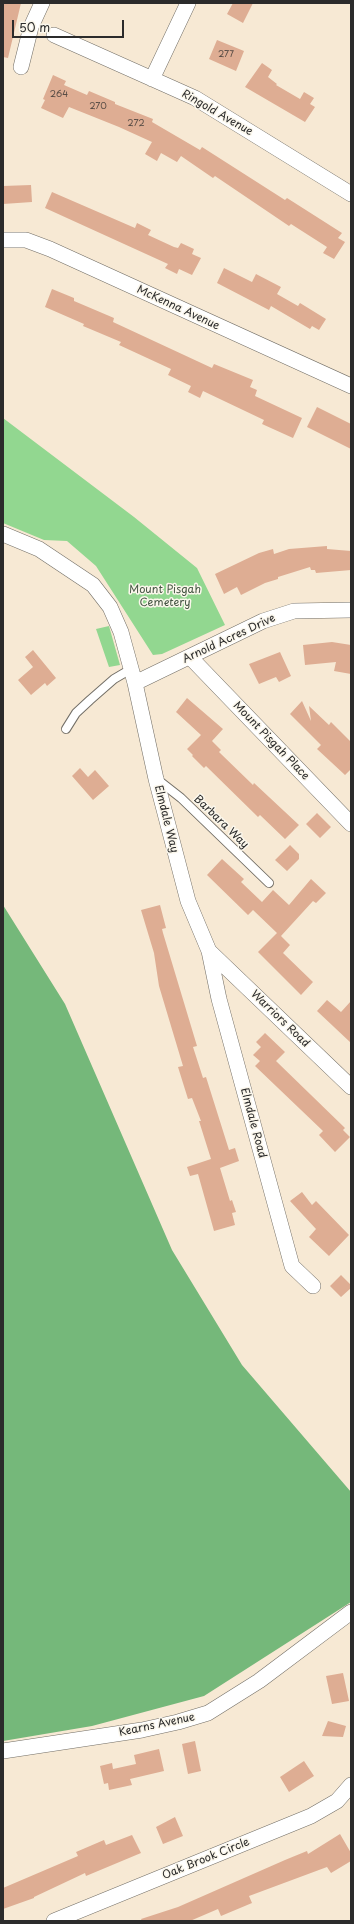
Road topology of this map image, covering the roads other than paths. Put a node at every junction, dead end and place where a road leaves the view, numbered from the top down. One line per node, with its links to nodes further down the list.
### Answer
1 (42, 3): 4 (street)
2 (188, 3): 5 (street)
3 (54, 35): 5 (street, Ringold Avenue)
4 (22, 66)
5 (152, 79): 6 (street, Ringold Avenue)
6 (351, 194)
7 (3, 240): 8 (street, McKenna Avenue)
8 (351, 386)
9 (3, 534): 12 (street)
10 (351, 610): 11 (street, Arnold Acres Drive)
11 (190, 657): 12 (street, Arnold Acres Drive); 15 (street, Mount Pisgah Place)
12 (133, 676): 13 (lane); 14 (street, Elmdale Way)
13 (66, 729)
14 (156, 779): 16 (lane, Barbara Way); 17 (street, Elmdale Way)
15 (351, 824)
16 (269, 883)
17 (209, 950): 18 (street, Warriors Road); 19 (street, Elmdale Road)
18 (351, 1087)
19 (313, 1286)
20 (350, 1616): 21 (street, Kearns Avenue)
21 (3, 1751)
22 (351, 1785): 23 (street, Oak Brook Circle)
23 (54, 1921)

